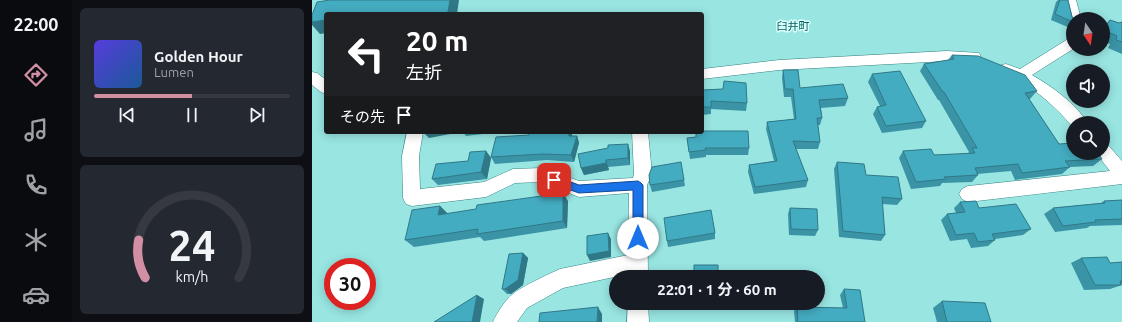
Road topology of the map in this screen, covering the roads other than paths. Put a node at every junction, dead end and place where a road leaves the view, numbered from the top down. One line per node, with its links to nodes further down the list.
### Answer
1 (1070, 0): 2 (street)
2 (1073, 12)
3 (1066, 46): 5 (street)
4 (704, 74): 5 (street)
5 (1021, 75): 8 (street)
6 (312, 77): 7 (street)
7 (324, 86)
8 (1073, 116)
9 (414, 134): 14 (street)
10 (640, 134): 14 (street)
11 (1110, 159): 12 (street)
12 (1122, 173)
13 (1122, 177): 15 (street)
14 (638, 185): 16 (street)
15 (968, 194)
16 (639, 270)
17 (609, 274): 19 (street)
18 (638, 310): 20 (street)
19 (504, 322)
20 (638, 322)

